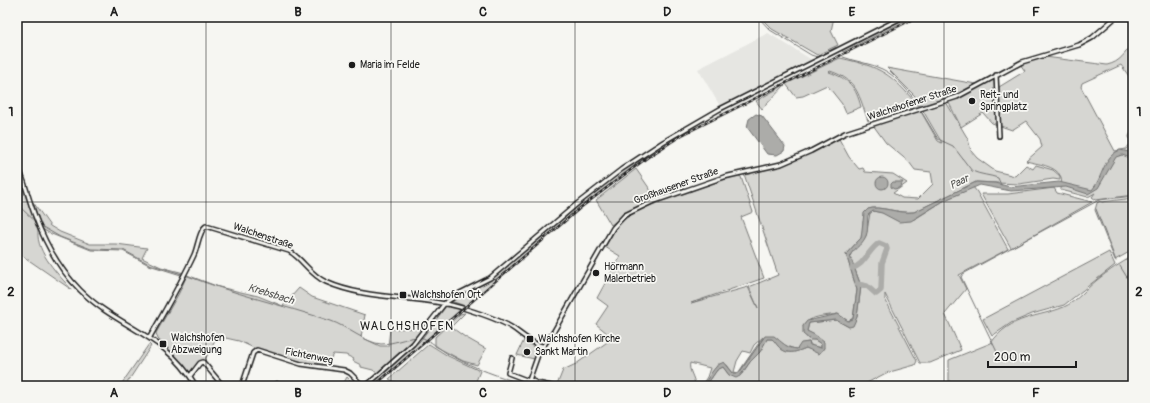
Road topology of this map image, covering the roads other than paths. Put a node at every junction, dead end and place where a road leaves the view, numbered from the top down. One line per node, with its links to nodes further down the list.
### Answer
1 (903, 17): 7 (street)
2 (1116, 17): 3 (street, Walchshofener Straße)
3 (996, 75): 4 (street, Walchshofener Straße); 5 (street)
4 (837, 136): 10 (street, Großhausener Straße)
5 (999, 136)
6 (17, 164): 8 (street)
7 (445, 303): 8 (street, Walchenstraße); 9 (street, Walchenstraße); 18 (street)
8 (150, 337): 13 (street)
9 (534, 344): 10 (street, Walchenstraße); 11 (street, Walchenstraße)
10 (542, 346): 11 (street, Großhausener Straße)
11 (540, 350): 14 (street, Großhausener Straße)
12 (512, 358): 14 (street)
13 (190, 376): 15 (street); 16 (street)
14 (528, 383): 22 (street)
15 (196, 386)
16 (223, 386)
17 (242, 386): 18 (street, Fichtenweg)
18 (364, 386)
19 (381, 386): 20 (street)
20 (388, 386): 21 (street)
21 (397, 386)
22 (551, 386)

